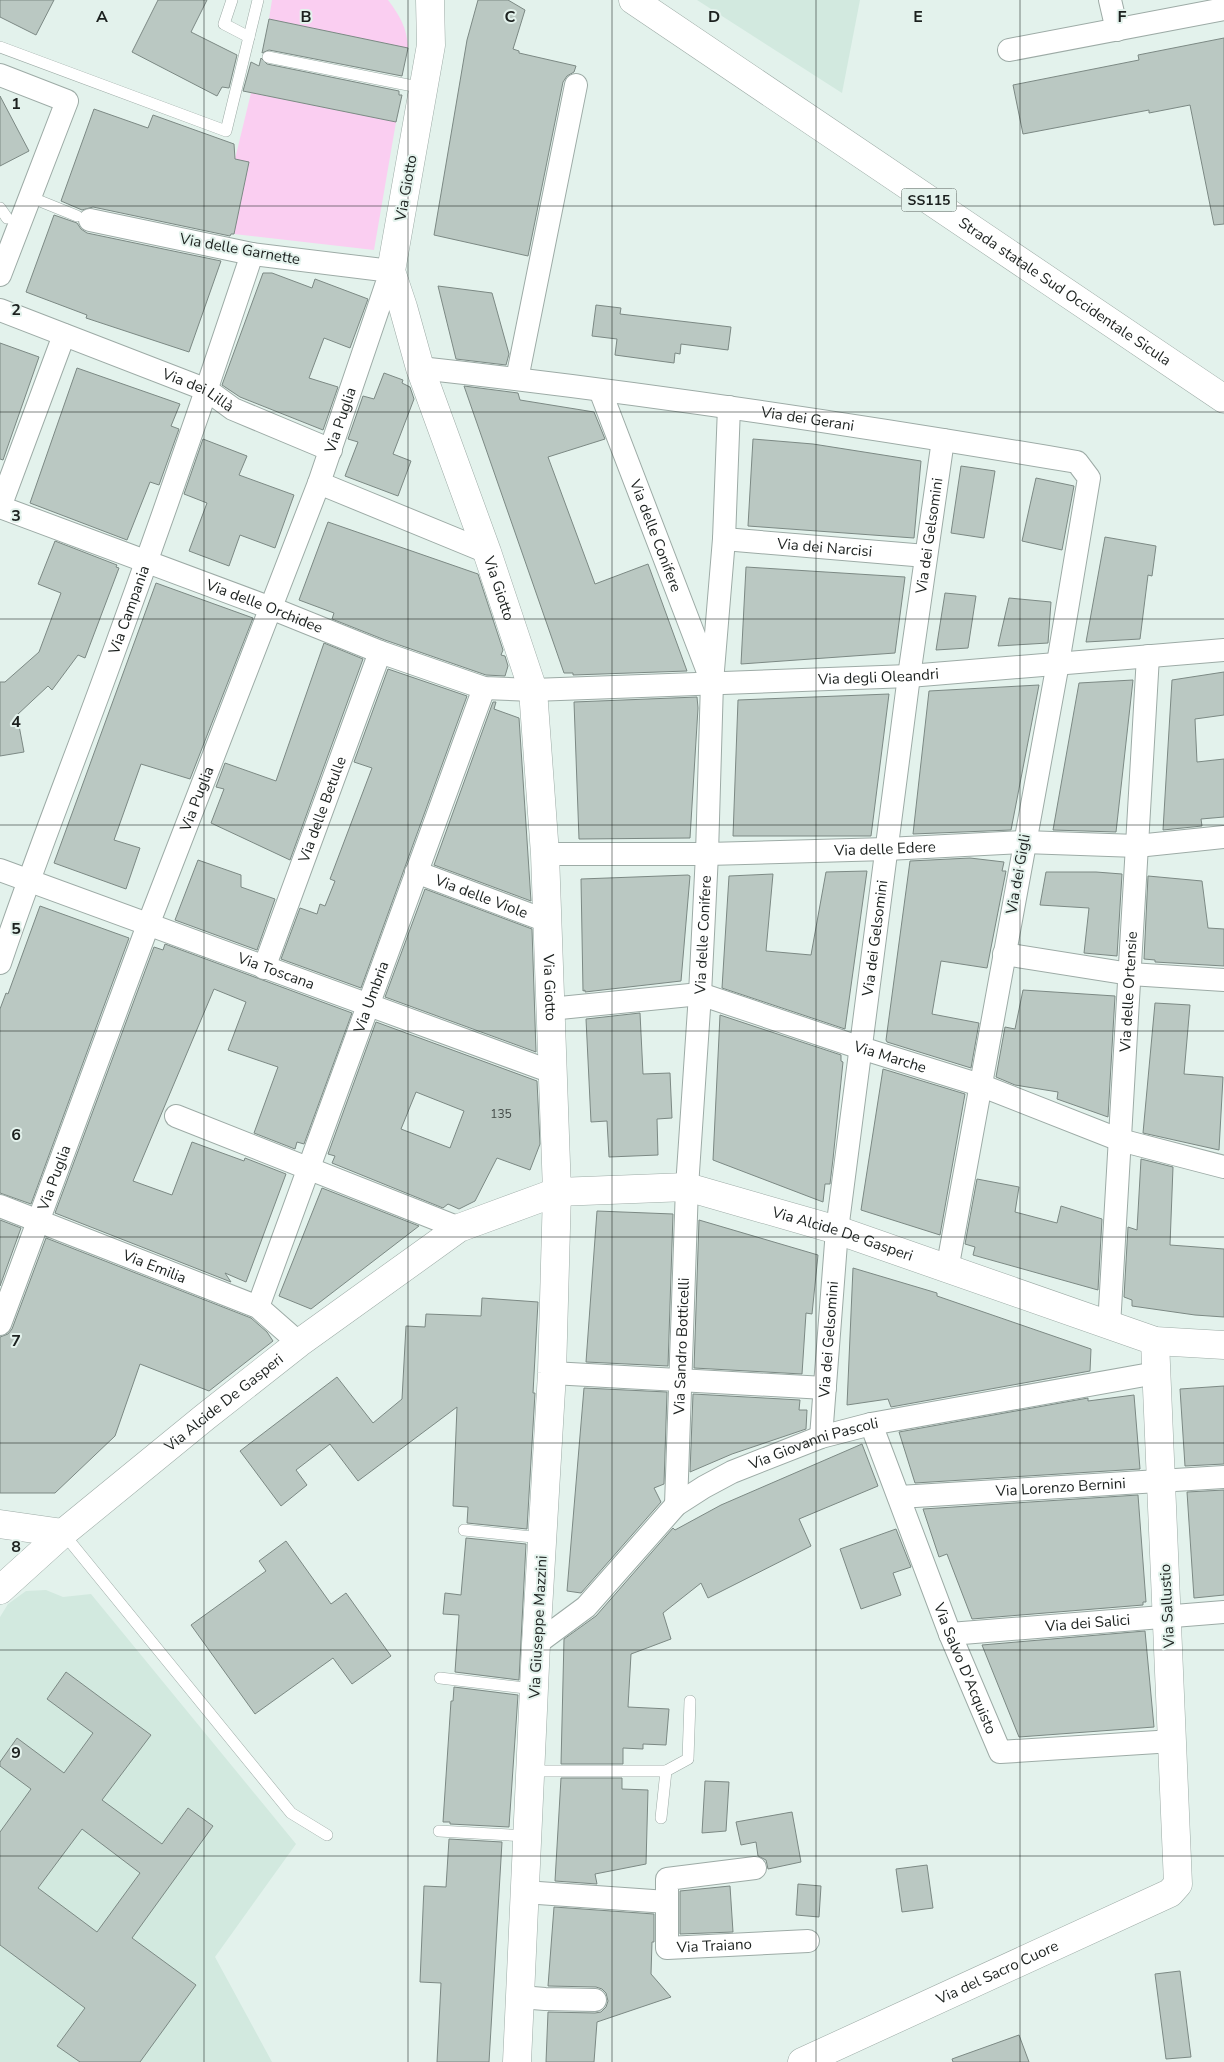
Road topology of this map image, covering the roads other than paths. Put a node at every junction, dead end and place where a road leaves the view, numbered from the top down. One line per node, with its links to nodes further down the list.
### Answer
1 (232, 0): 8 (lane)
2 (258, 0): 8 (lane)
3 (430, 0): 14 (street, Via Giotto)
4 (633, 0): 28 (street, Strada statale Sud Occidentale Sicula / SS115)
5 (1110, 0): 7 (street)
6 (1224, 9): 7 (street)
7 (1117, 30): 10 (street)
8 (249, 37): 9 (lane)
9 (0, 47)
10 (1009, 50)
11 (268, 57): 14 (lane)
12 (0, 75): 15 (street)
13 (576, 85): 25 (street)
14 (424, 89): 20 (street, Via Giotto)
15 (30, 198): 18 (lane); 21 (street)
16 (0, 208): 17 (lane)
17 (7, 218)
18 (84, 218): 19 (street, Via delle Garnette)
19 (252, 254): 20 (street, Via delle Garnette); 26 (street, Via Campania)
20 (391, 271): 24 (street, Via Giotto); 31 (street, Via Puglia)
21 (0, 275)
22 (0, 310): 23 (street, Via dei Lillà)
23 (64, 335): 26 (street, Via dei Lillà); 34 (street)
24 (420, 368): 25 (street, Via dei Gerani); 36 (street, Via Giotto)
25 (517, 379): 27 (street, Via dei Gerani)
26 (207, 390): 31 (street, Via dei Lillà); 38 (street, Via Campania)
27 (600, 390): 29 (street, Via dei Gerani); 45 (street, Via delle Conifere)
28 (1224, 399)
29 (730, 407): 30 (street, Via dei Gerani); 35 (street, Via delle Conifere)
30 (943, 440): 32 (street, Via dei Gerani); 37 (street, Via dei Gelsomini)
31 (331, 450): 33 (street, Via Puglia)
32 (1089, 478): 43 (street, Via dei Gigli)
33 (319, 483): 36 (street); 39 (street, Via Puglia)
34 (0, 507): 38 (street, Via delle Orchidee)
35 (724, 539): 37 (street, Via dei Narcisi); 45 (street, Via delle Conifere)
36 (487, 552): 47 (street, Via Giotto)
37 (926, 556): 44 (street, Via dei Gelsomini)
38 (146, 561): 39 (street, Via delle Orchidee); 56 (street, Via Campania)
39 (271, 608): 41 (street, Via delle Orchidee); 58 (street, Via Puglia)
40 (1224, 650): 42 (street, Via degli Oleandri)
41 (380, 652): 46 (street, Via delle Orchidee); 61 (street, Via delle Betulle)
42 (1148, 656): 43 (street, Via degli Oleandri); 50 (street, Via delle Ortensie)
43 (1058, 663): 44 (street, Via degli Oleandri); 49 (street, Via dei Gigli)
44 (909, 676): 45 (street, Via degli Oleandri); 51 (street, Via dei Gelsomini)
45 (712, 682): 47 (street, Via degli Oleandri); 53 (street, Via delle Conifere)
46 (484, 688): 47 (street, Via delle Orchidee); 55 (street, Via Umbria)
47 (533, 690): 52 (street, Via Giotto)
48 (1224, 836): 50 (street, Via delle Edere)
49 (1024, 842): 50 (street, Via delle Edere); 51 (street, Via delle Edere); 59 (street, Via dei Gigli)
50 (1137, 846): 62 (street, Via delle Ortensie)
51 (887, 849): 53 (street, Via delle Edere); 67 (street, Via dei Gelsomini)
52 (545, 854): 53 (street, Via delle Edere); 57 (street, Via Giotto)
53 (707, 854): 64 (street, Via delle Conifere)
54 (0, 870): 56 (street, Via Toscana)
55 (416, 872): 57 (street, Via delle Viole); 65 (street, Via Umbria)
56 (28, 880): 58 (street, Via Toscana); 60 (street, Via Campania)
57 (547, 921): 66 (street, Via Giotto)
58 (148, 925): 61 (street, Via Toscana); 77 (street, Via Puglia)
59 (1004, 954): 62 (street); 69 (street, Via dei Gigli)
60 (0, 963)
61 (264, 968): 65 (street, Via Toscana)
62 (1130, 974): 63 (street); 71 (street, Via delle Ortensie)
63 (1224, 980)
64 (700, 994): 66 (street, Via Marche); 67 (street, Via Marche); 74 (street, Via delle Conifere)
65 (368, 1005): 68 (street, Via Toscana); 73 (street, Via Umbria)
66 (550, 1009): 68 (street, Via Giotto)
67 (861, 1048): 69 (street, Via Marche); 79 (street, Via dei Gelsomini)
68 (552, 1072): 75 (street, Via Giotto)
69 (980, 1085): 71 (street, Via Marche); 80 (street, Via dei Gigli)
70 (176, 1116): 73 (street)
71 (1120, 1140): 72 (street, Via Marche); 83 (street, Via delle Ortensie)
72 (1224, 1167)
73 (308, 1168): 78 (street); 81 (street, Via Umbria)
74 (686, 1187): 75 (street, Via Alcide De Gasperi); 79 (street, Via Alcide De Gasperi); 89 (street, Via Sandro Botticelli)
75 (557, 1192): 78 (street, Via Alcide De Gasperi); 87 (street, Via Giuseppe Mazzini)
76 (0, 1206): 77 (street, Via Emilia)
77 (38, 1221): 81 (street, Via Emilia); 82 (street, Via Puglia)
78 (459, 1228): 85 (street, Via Alcide De Gasperi)
79 (837, 1230): 80 (street, Via Alcide De Gasperi); 90 (street, Via dei Gelsomini)
80 (947, 1270): 83 (street, Via Alcide De Gasperi)
81 (258, 1307): 85 (street, Via Emilia)
82 (0, 1324)
83 (1109, 1326): 84 (street, Via Alcide De Gasperi)
84 (1155, 1341): 86 (street, Via Alcide De Gasperi); 88 (street, Via Sallustio)
85 (299, 1342): 99 (street, Via Alcide De Gasperi)
86 (1224, 1345)
87 (552, 1373): 89 (street); 100 (street, Via Giuseppe Mazzini)
88 (1156, 1373): 91 (street, Via Giovanni Pascoli); 94 (street, Via Sallustio)
89 (681, 1380): 90 (street); 96 (street, Via Sandro Botticelli)
90 (824, 1388): 92 (street, Via dei Gelsomini)
91 (871, 1424): 92 (street, Via Giovanni Pascoli); 95 (street, Via Salvo D'Acquisto)
92 (821, 1437): 96 (street, Via Giovanni Pascoli)
93 (1224, 1477): 94 (street, Via Lorenzo Bernini)
94 (1161, 1481): 95 (street, Via Lorenzo Bernini); 103 (street, Via Sallustio)
95 (899, 1498): 104 (street, Via Salvo D'Acquisto)
96 (676, 1505): 105 (street, Via Giovanni Pascoli)
97 (0, 1524): 99 (street)
98 (464, 1530): 100 (lane)
99 (64, 1533): 101 (street, Via Alcide De Gasperi); 114 (lane)
100 (542, 1538): 105 (street, Via Giuseppe Mazzini)
101 (0, 1590)
102 (1224, 1612): 103 (street, Via dei Salici)
103 (1167, 1616): 104 (street, Via dei Salici); 109 (street, Via Sallustio)
104 (950, 1634): 109 (street, Via Salvo D'Acquisto)
105 (536, 1644): 107 (street, Via Giuseppe Mazzini)
106 (440, 1678): 107 (lane)
107 (534, 1689): 111 (street, Via Giuseppe Mazzini)
108 (690, 1701): 110 (lane)
109 (1173, 1742): 117 (street, Via Sallustio)
110 (666, 1770): 111 (lane); 112 (lane)
111 (530, 1771): 115 (street, Via Giuseppe Mazzini)
112 (661, 1818)
113 (439, 1831): 115 (lane)
114 (328, 1836)
115 (527, 1836): 118 (street, Via Giuseppe Mazzini)
116 (755, 1868): 119 (street)
117 (1179, 1872): 123 (street, Via del Sacro Cuore)
118 (524, 1892): 119 (street); 121 (street, Via Giuseppe Mazzini)
119 (667, 1902): 120 (street, Via Traiano)
120 (808, 1942)
121 (520, 1997): 122 (street); 124 (street, Via Giuseppe Mazzini)
122 (596, 2000)
123 (815, 2059)
124 (517, 2062)

